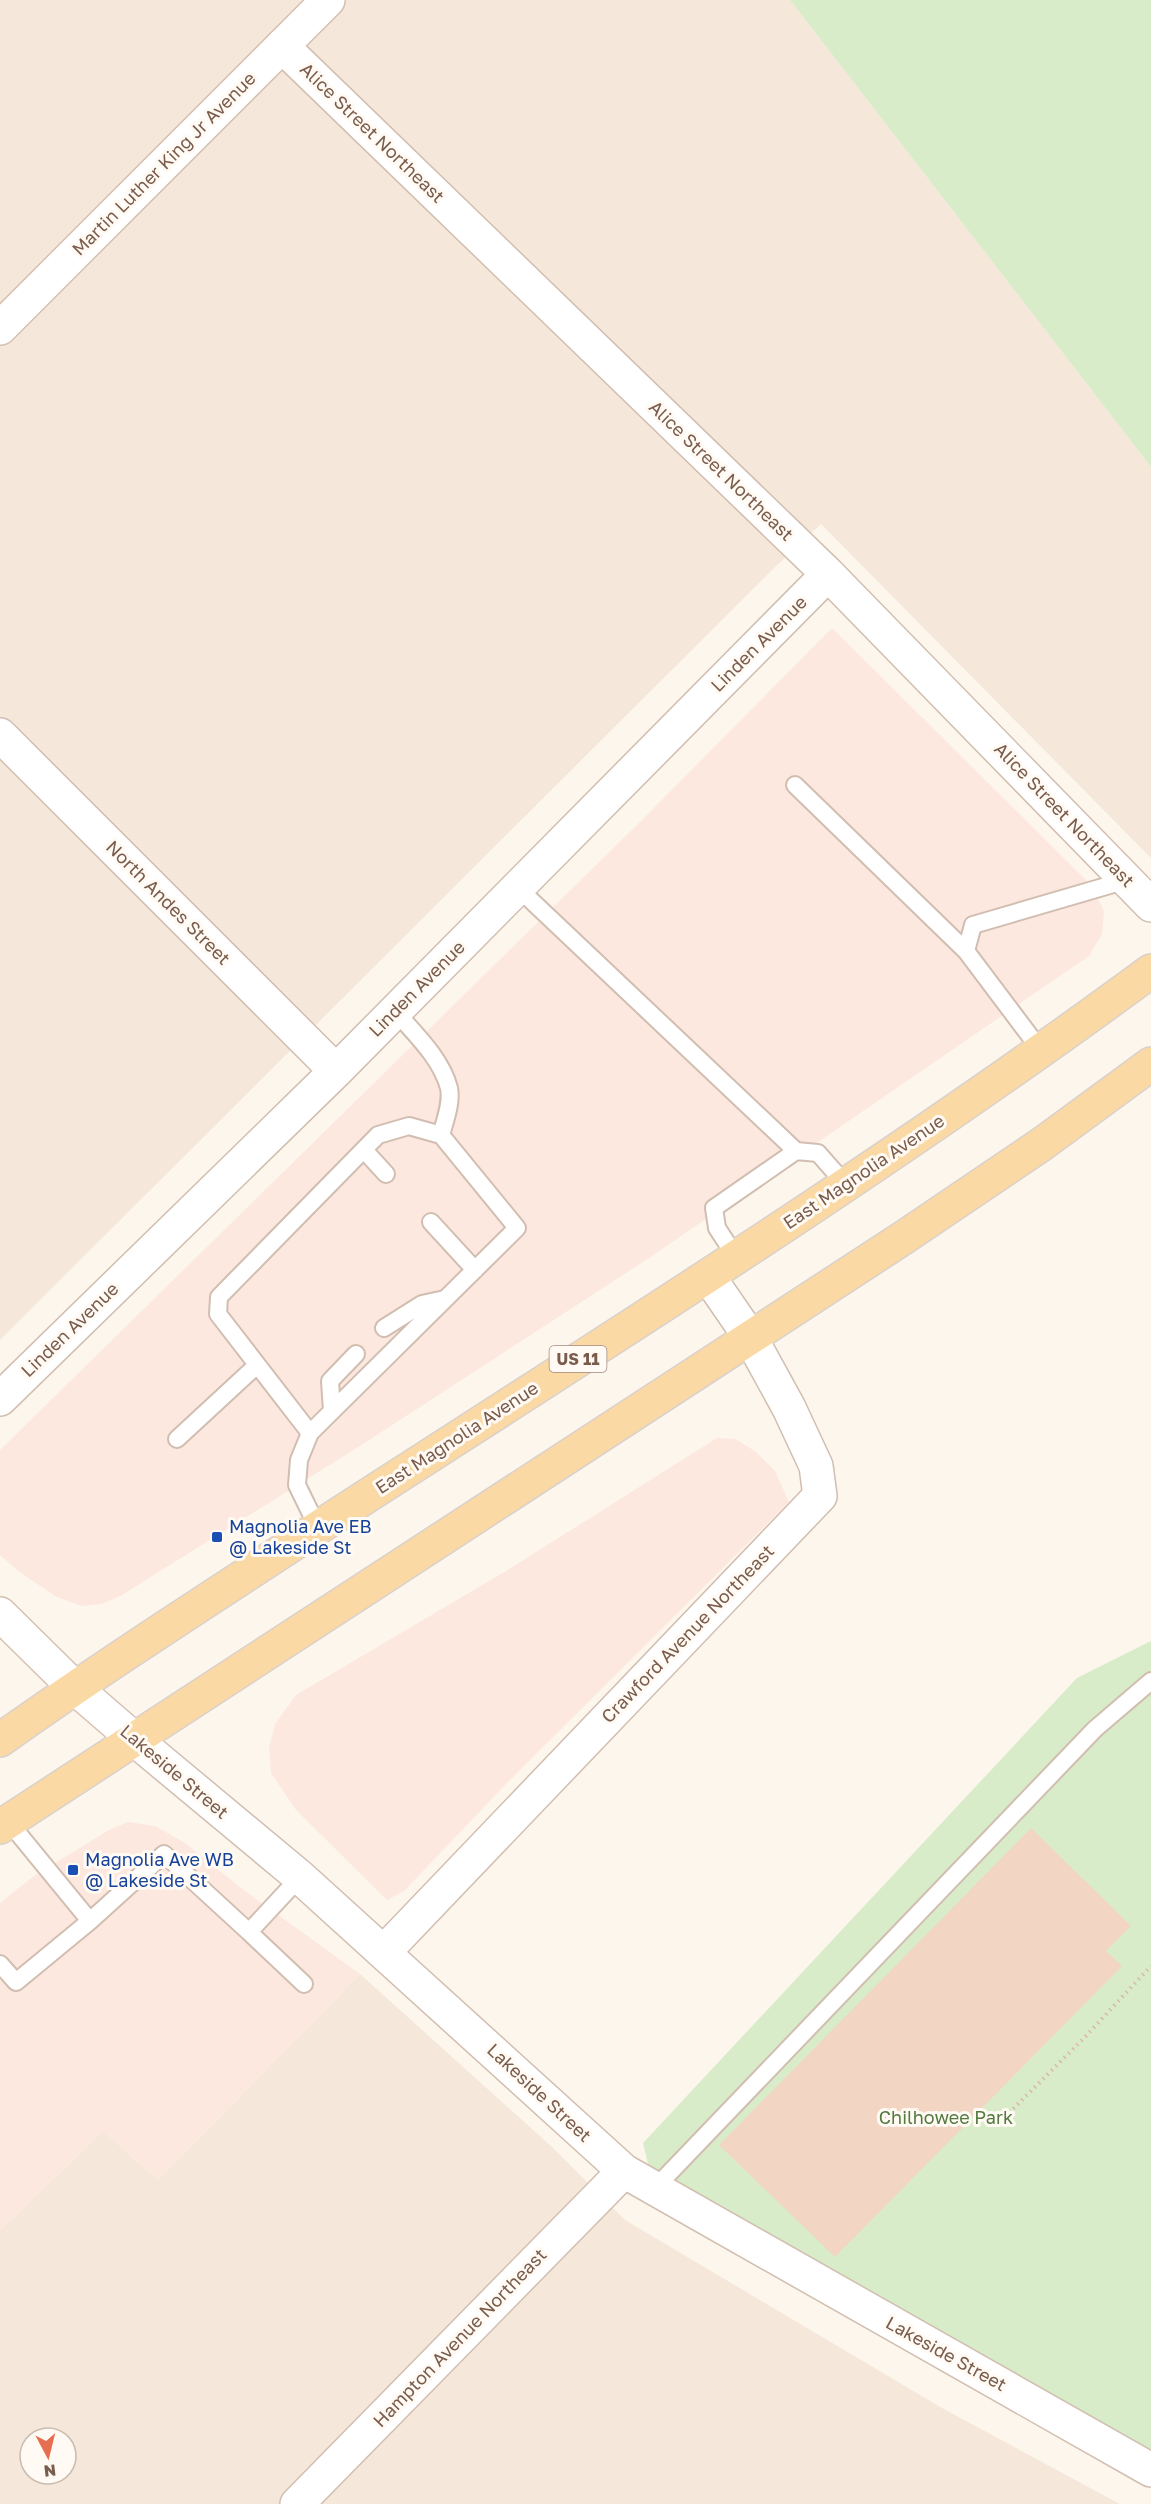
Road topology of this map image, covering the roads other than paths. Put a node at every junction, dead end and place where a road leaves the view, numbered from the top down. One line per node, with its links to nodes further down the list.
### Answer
1 (328, 0): 2 (street, Martin Luther King Jr Avenue)
2 (282, 46): 3 (street, Martin Luther King Jr Avenue); 4 (street, Alice Street Northeast)
3 (0, 328)
4 (828, 574): 7 (street, Alice Street Northeast); 8 (street, Linden Avenue)
5 (0, 735): 15 (street, North Andes Street)
6 (795, 785): 10 (lane)
7 (1127, 880): 9 (street, Alice Street Northeast); 10 (lane)
8 (518, 888): 12 (street, Linden Avenue); 18 (lane)
9 (1151, 905)
10 (966, 951): 13 (lane)
11 (1151, 971): 13 (main road, East Magnolia Avenue / US 11)
12 (395, 1011): 15 (street, Linden Avenue); 16 (lane)
13 (1042, 1052): 20 (main road, East Magnolia Avenue / US 11)
14 (1151, 1064): 27 (main road)
15 (336, 1071): 30 (street, Linden Avenue)
16 (441, 1135): 17 (lane); 23 (lane)
17 (364, 1150): 19 (lane); 29 (lane)
18 (796, 1151): 20 (lane); 22 (lane)
19 (387, 1174)
20 (847, 1186): 22 (main road, East Magnolia Avenue / US 11)
21 (431, 1222): 23 (lane)
22 (736, 1257): 24 (main road, East Magnolia Avenue / US 11)
23 (475, 1270): 25 (lane)
24 (708, 1276): 27 (street, Crawford Avenue Northeast); 34 (main road, East Magnolia Avenue / US 11)
25 (446, 1299): 26 (lane); 31 (lane)
26 (384, 1328)
27 (750, 1337): 38 (main road); 44 (street, Crawford Avenue Northeast)
28 (356, 1354): 31 (lane)
29 (257, 1365): 32 (lane); 33 (lane)
30 (0, 1399)
31 (332, 1411): 32 (lane)
32 (310, 1433): 34 (lane)
33 (177, 1439)
34 (318, 1528): 37 (main road, East Magnolia Avenue / US 11)
35 (0, 1614): 37 (street, Lakeside Street)
36 (1151, 1681): 48 (lane)
37 (74, 1688): 38 (street, Lakeside Street); 39 (main road, East Magnolia Avenue / US 11)
38 (133, 1738): 40 (main road); 41 (street, Lakeside Street)
39 (0, 1740)
40 (4, 1824): 42 (lane)
41 (300, 1877): 43 (lane); 44 (street, Lakeside Street)
42 (90, 1921): 43 (lane); 45 (lane)
43 (249, 1932): 46 (lane)
44 (384, 1952): 47 (street, Lakeside Street)
45 (0, 1964)
46 (304, 1984)
47 (624, 2171): 48 (street, Lakeside Street); 50 (street, Hampton Avenue Northeast)
48 (654, 2189): 49 (street, Lakeside Street)
49 (1151, 2470)
50 (297, 2504)

